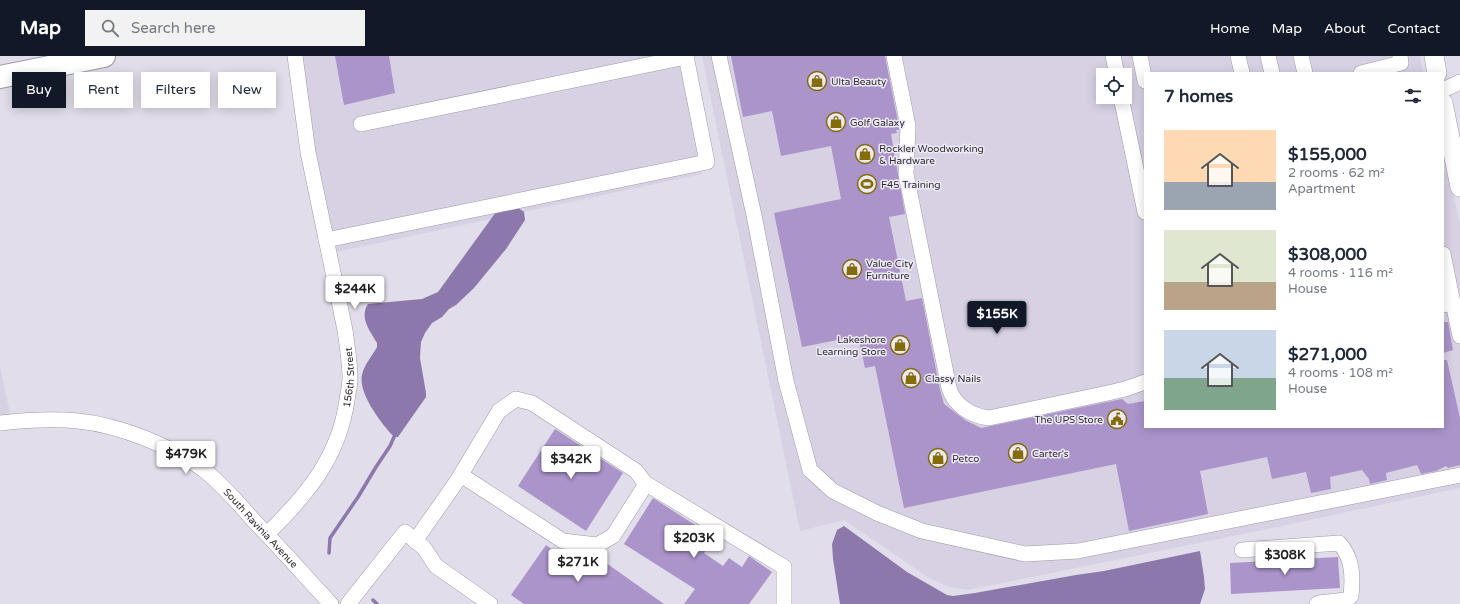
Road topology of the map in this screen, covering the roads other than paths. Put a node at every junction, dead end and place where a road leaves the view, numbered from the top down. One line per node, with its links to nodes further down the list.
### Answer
1 (104, 56): 19 (highway)
2 (295, 56): 31 (street, 156th Street)
3 (719, 56): 38 (street)
4 (894, 56): 35 (street)
5 (1113, 56): 13 (street)
6 (1140, 56): 20 (street)
7 (1238, 56): 14 (street)
8 (1268, 56): 15 (street)
9 (1301, 56): 16 (street)
10 (1400, 56): 17 (street)
11 (1434, 56): 18 (main road)
12 (686, 57): 27 (street); 31 (street)
13 (1116, 68)
14 (1242, 72)
15 (1272, 72)
16 (1305, 72)
17 (1365, 72)
18 (1437, 72)
19 (0, 76)
20 (1144, 76)
21 (1444, 76): 22 (street)
22 (1460, 77)
23 (1460, 82): 24 (street)
24 (1444, 90)
25 (1123, 104): 28 (street)
26 (1444, 107): 29 (main road)
27 (361, 124)
28 (1138, 145): 30 (street)
29 (1460, 187)
30 (1144, 202)
31 (326, 240): 40 (street, 156th Street)
32 (1444, 264): 33 (street)
33 (1448, 304): 34 (street)
34 (1460, 336)
35 (1144, 382)
36 (0, 423): 40 (street, South Ravinia Avenue)
37 (461, 475): 39 (street); 39 (street); 41 (street)
38 (1460, 475)
39 (646, 484): 46 (street)
40 (267, 534): 43 (street, South Ravinia Avenue)
41 (415, 541): 44 (street); 45 (street)
42 (1242, 550): 47 (street)
43 (331, 604)
44 (348, 604)
45 (490, 604)
46 (784, 604)
47 (1318, 604)

